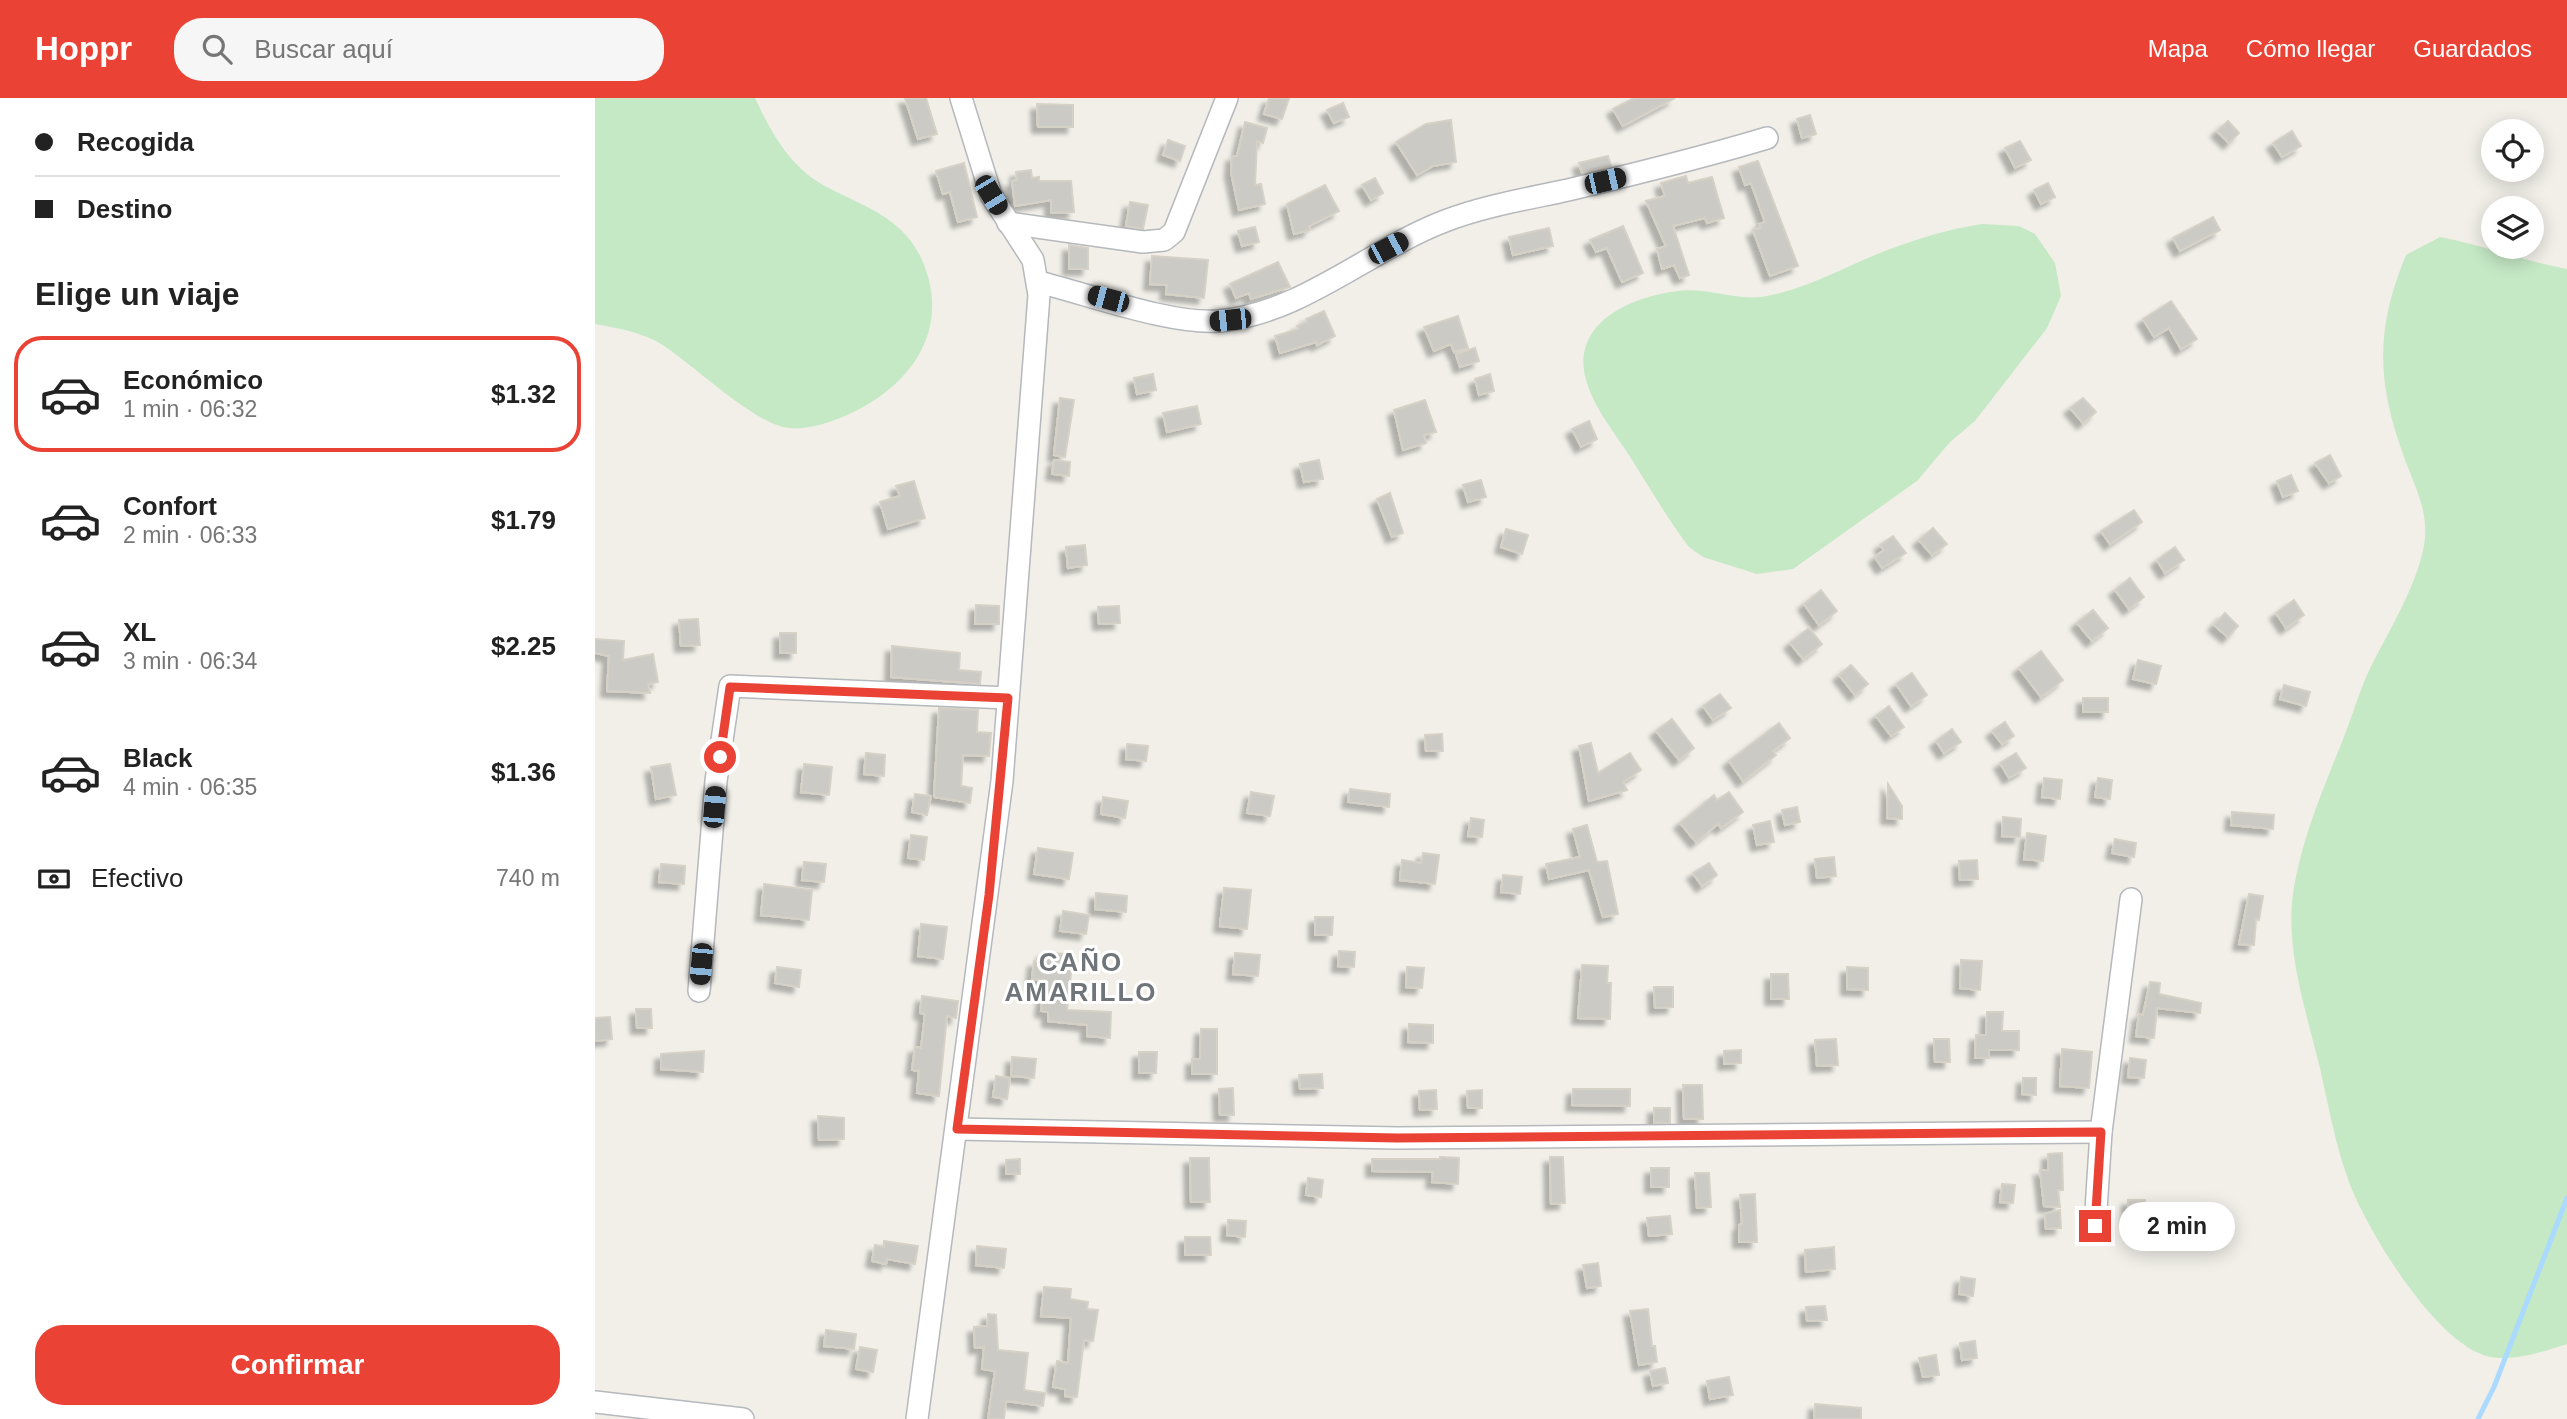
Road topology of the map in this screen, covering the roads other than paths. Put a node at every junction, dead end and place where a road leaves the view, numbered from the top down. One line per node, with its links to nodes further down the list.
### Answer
1 (961, 98): 4 (street)
2 (1227, 98): 4 (street)
3 (1767, 138): 5 (street)
4 (1008, 223): 5 (street)
5 (1038, 282): 6 (street)
6 (1008, 698): 8 (street); 9 (street)
7 (2130, 899): 10 (street)
8 (699, 991)
9 (957, 1129): 10 (street); 14 (street)
10 (2101, 1132): 11 (street)
11 (2095, 1226)
12 (595, 1402): 13 (street)
13 (743, 1419)
14 (917, 1419)

